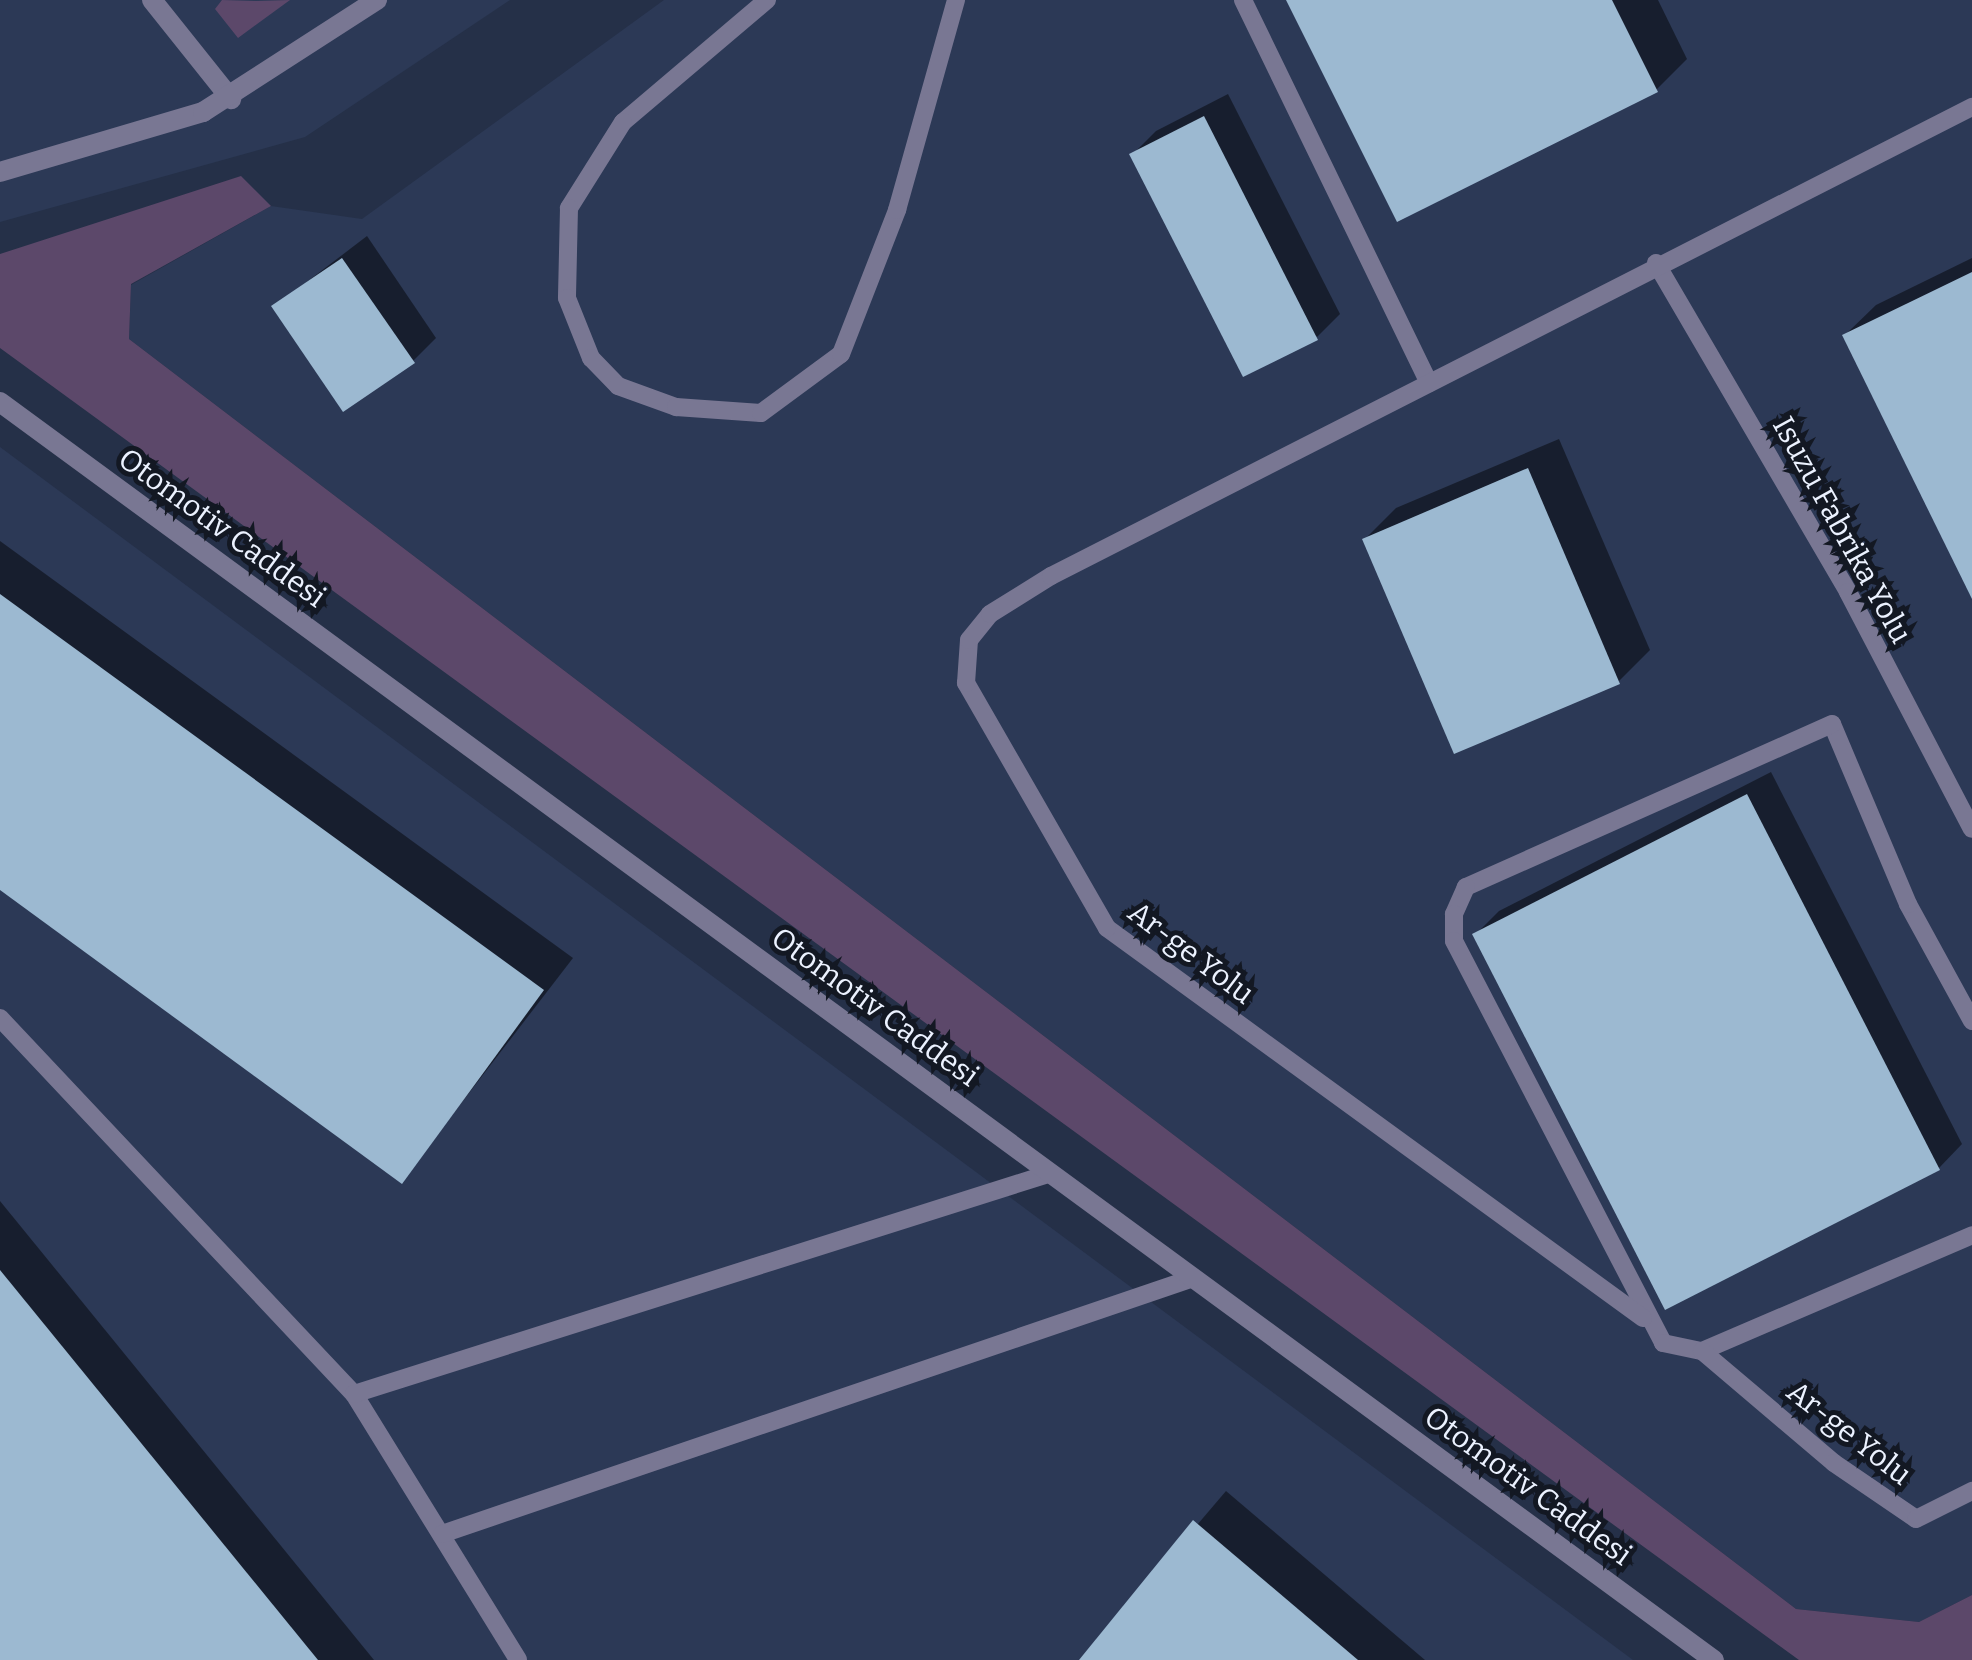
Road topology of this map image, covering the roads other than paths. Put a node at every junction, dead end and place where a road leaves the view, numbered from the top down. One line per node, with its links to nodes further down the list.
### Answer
1 (152, 0): 6 (street)
2 (377, 0): 6 (street)
3 (767, 0): 4 (lane)
4 (956, 0)
5 (1243, 0): 10 (lane)
6 (232, 98): 8 (street)
7 (1972, 107): 9 (lane)
8 (0, 172)
9 (1656, 262): 10 (lane); 12 (lane, Isuzu Fabrika Yolu)
10 (1429, 383): 18 (lane, Ar-ge Yolu)
11 (0, 402): 15 (street, Otomotiv Caddesi)
12 (1972, 830)
13 (0, 1018): 20 (lane)
14 (1972, 1021): 18 (lane, Ar-ge Yolu)
15 (1051, 1173): 17 (street, Otomotiv Caddesi); 20 (lane)
16 (1972, 1235): 19 (lane)
17 (1193, 1278): 22 (lane); 24 (street, Otomotiv Caddesi)
18 (1643, 1318): 19 (lane, Ar-ge Yolu)
19 (1702, 1351): 21 (lane, Ar-ge Yolu)
20 (354, 1394): 22 (lane)
21 (1972, 1491)
22 (442, 1534): 23 (lane)
23 (518, 1660)
24 (1714, 1660)

